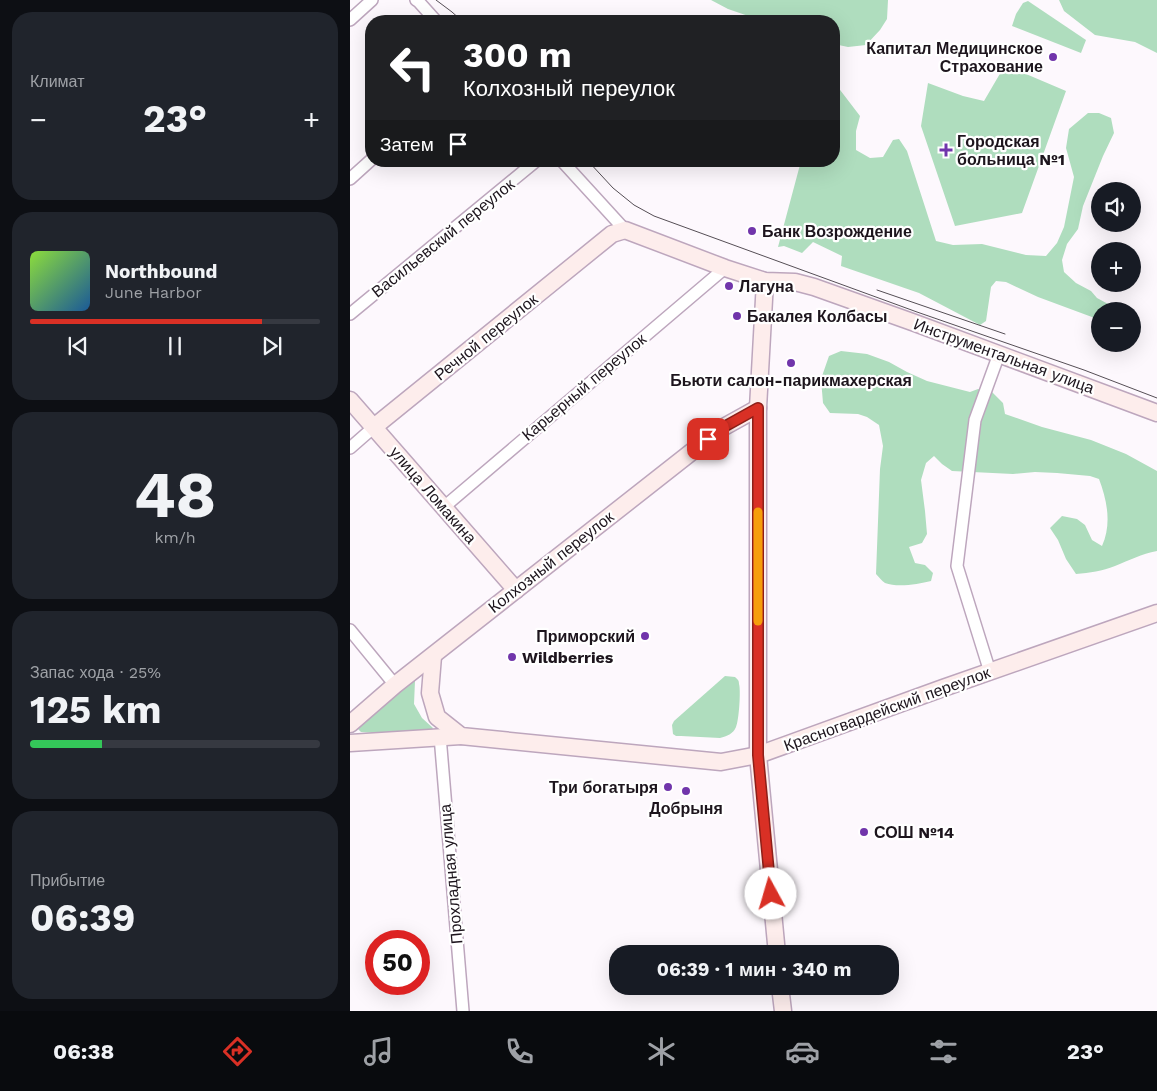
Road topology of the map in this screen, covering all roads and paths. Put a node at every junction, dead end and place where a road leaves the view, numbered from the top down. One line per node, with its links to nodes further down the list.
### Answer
1 (372, 0): 4 (street)
2 (416, 0): 3 (street)
3 (430, 15)
4 (350, 20)
5 (365, 165): 8 (street)
6 (529, 167): 12 (street, Васильевский переулок)
7 (568, 167): 9 (street, Инструментальная улица)
8 (350, 179)
9 (626, 230): 10 (main road, Инструментальная улица); 17 (main road, Речной переулок)
10 (725, 268): 11 (main road, Инструментальная улица); 19 (street, Карьерный переулок)
11 (764, 281): 13 (main road, Инструментальная улица); 15 (main road)
12 (350, 314)
13 (999, 354): 16 (main road, Инструментальная улица); 24 (street)
14 (350, 400): 17 (main road, улица Ломакина)
15 (758, 408): 20 (main road, Колхозный переулок); 30 (main road)
16 (1157, 413)
17 (374, 427): 18 (street, Речной переулок); 19 (main road, улица Ломакина)
18 (350, 448)
19 (444, 506): 20 (main road, улица Ломакина)
20 (516, 590): 23 (main road, Колхозный переулок)
21 (1157, 613): 24 (main road, Красногвардейский переулок)
22 (350, 630): 25 (street)
23 (433, 656): 25 (main road, Колхозный переулок); 28 (main road)
24 (990, 672): 30 (main road, Красногвардейский переулок)
25 (395, 685): 26 (main road, Колхозный переулок)
26 (350, 724)
27 (440, 736): 28 (main road, Красногвардейский переулок); 29 (main road, Красногвардейский переулок); 33 (street, Прохладная улица)
28 (461, 736): 30 (main road, Красногвардейский переулок)
29 (350, 743)
30 (758, 755): 31 (main road)
31 (776, 945)
32 (781, 995): 34 (main road)
33 (463, 1011)
34 (782, 1011)

